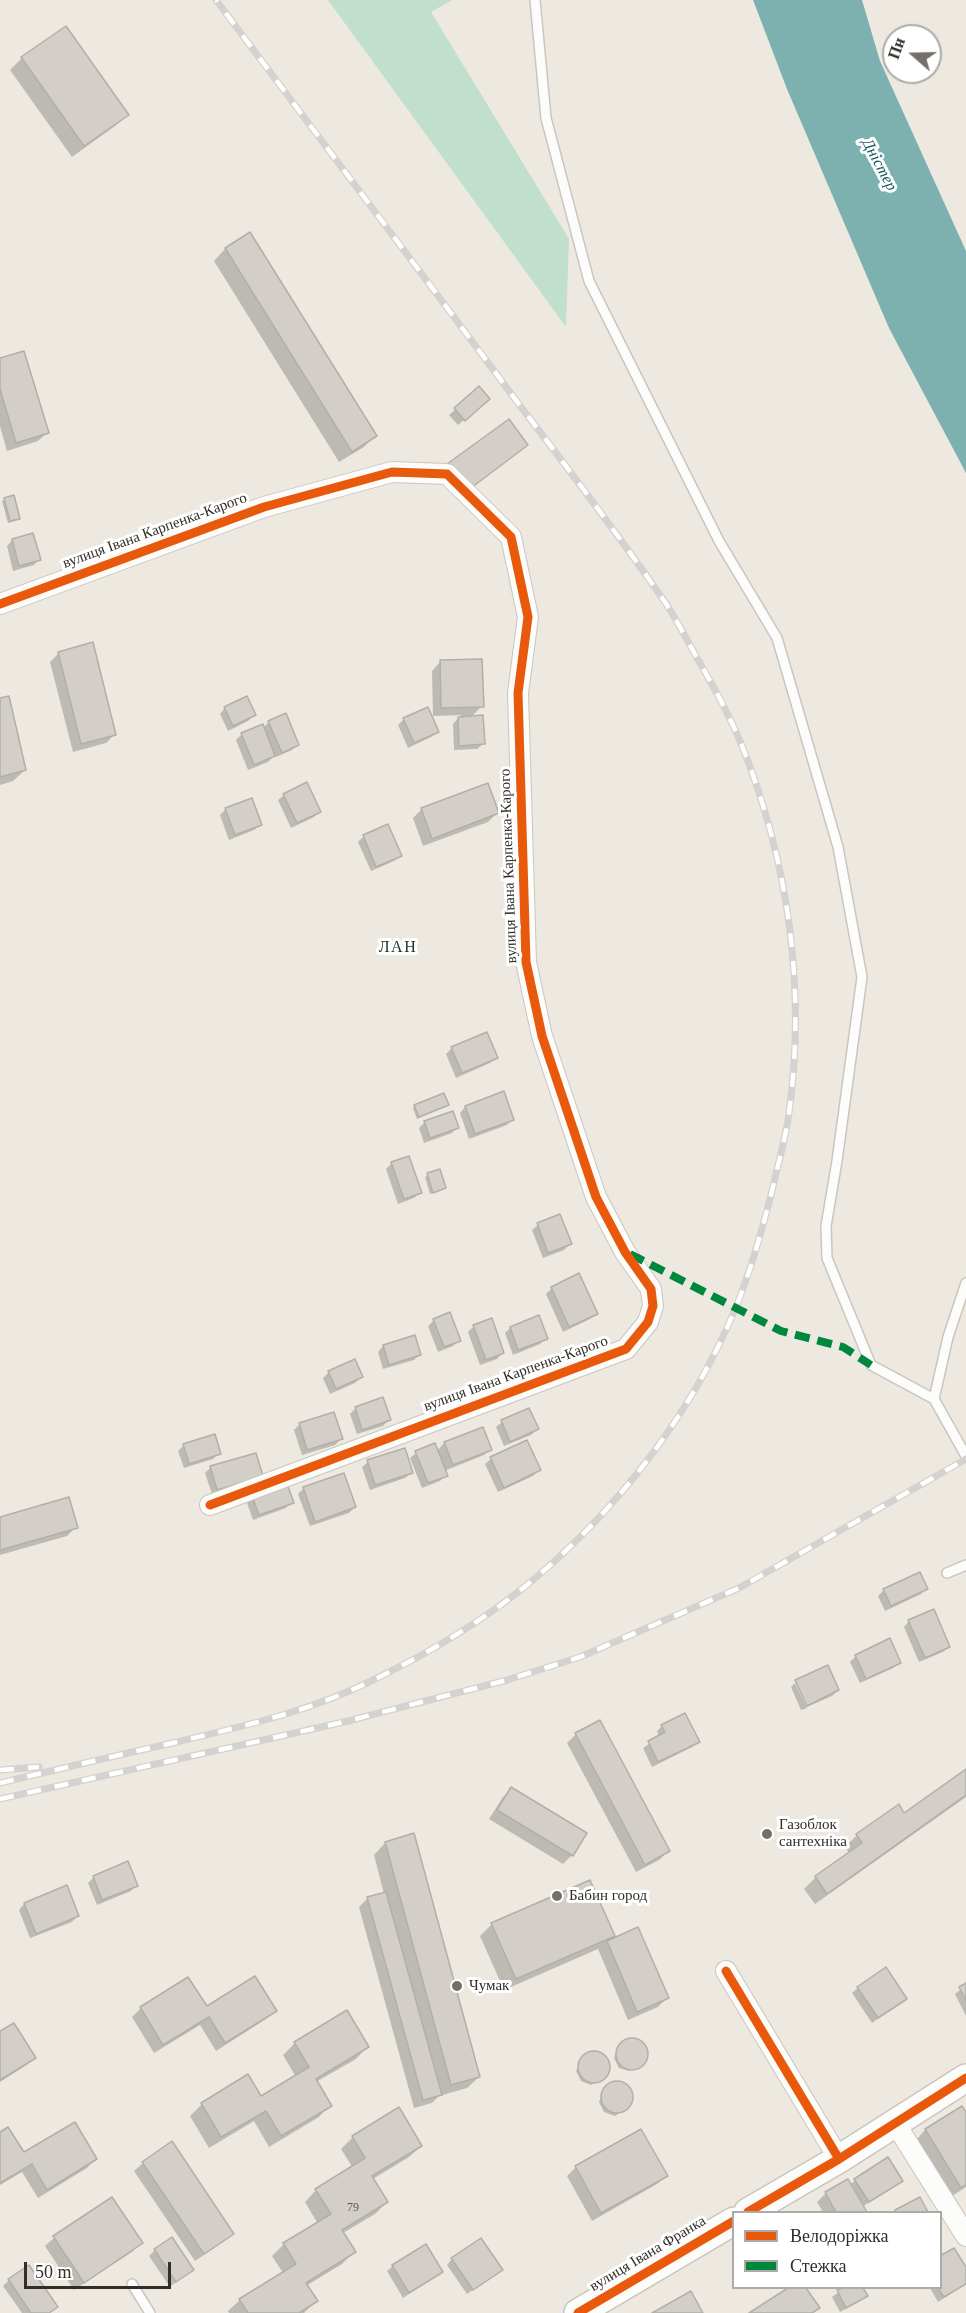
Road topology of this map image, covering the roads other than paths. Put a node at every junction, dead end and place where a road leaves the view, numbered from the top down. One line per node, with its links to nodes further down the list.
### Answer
1 (535, 0): 4 (lane)
2 (0, 604): 6 (street, вулиця Івана Карпенка-Карого)
3 (966, 1283): 4 (lane)
4 (934, 1399): 5 (lane)
5 (966, 1456)
6 (210, 1505)
7 (966, 1565): 8 (lane)
8 (947, 1573)
9 (726, 1971): 12 (street)
10 (966, 2078): 11 (main road)
11 (896, 2123): 12 (main road); 15 (street)
12 (839, 2159): 13 (main road)
13 (750, 2211)
14 (732, 2222): 18 (main road, вулиця Івана Франка)
15 (966, 2235)
16 (132, 2284): 17 (lane)
17 (150, 2313)
18 (578, 2313)

